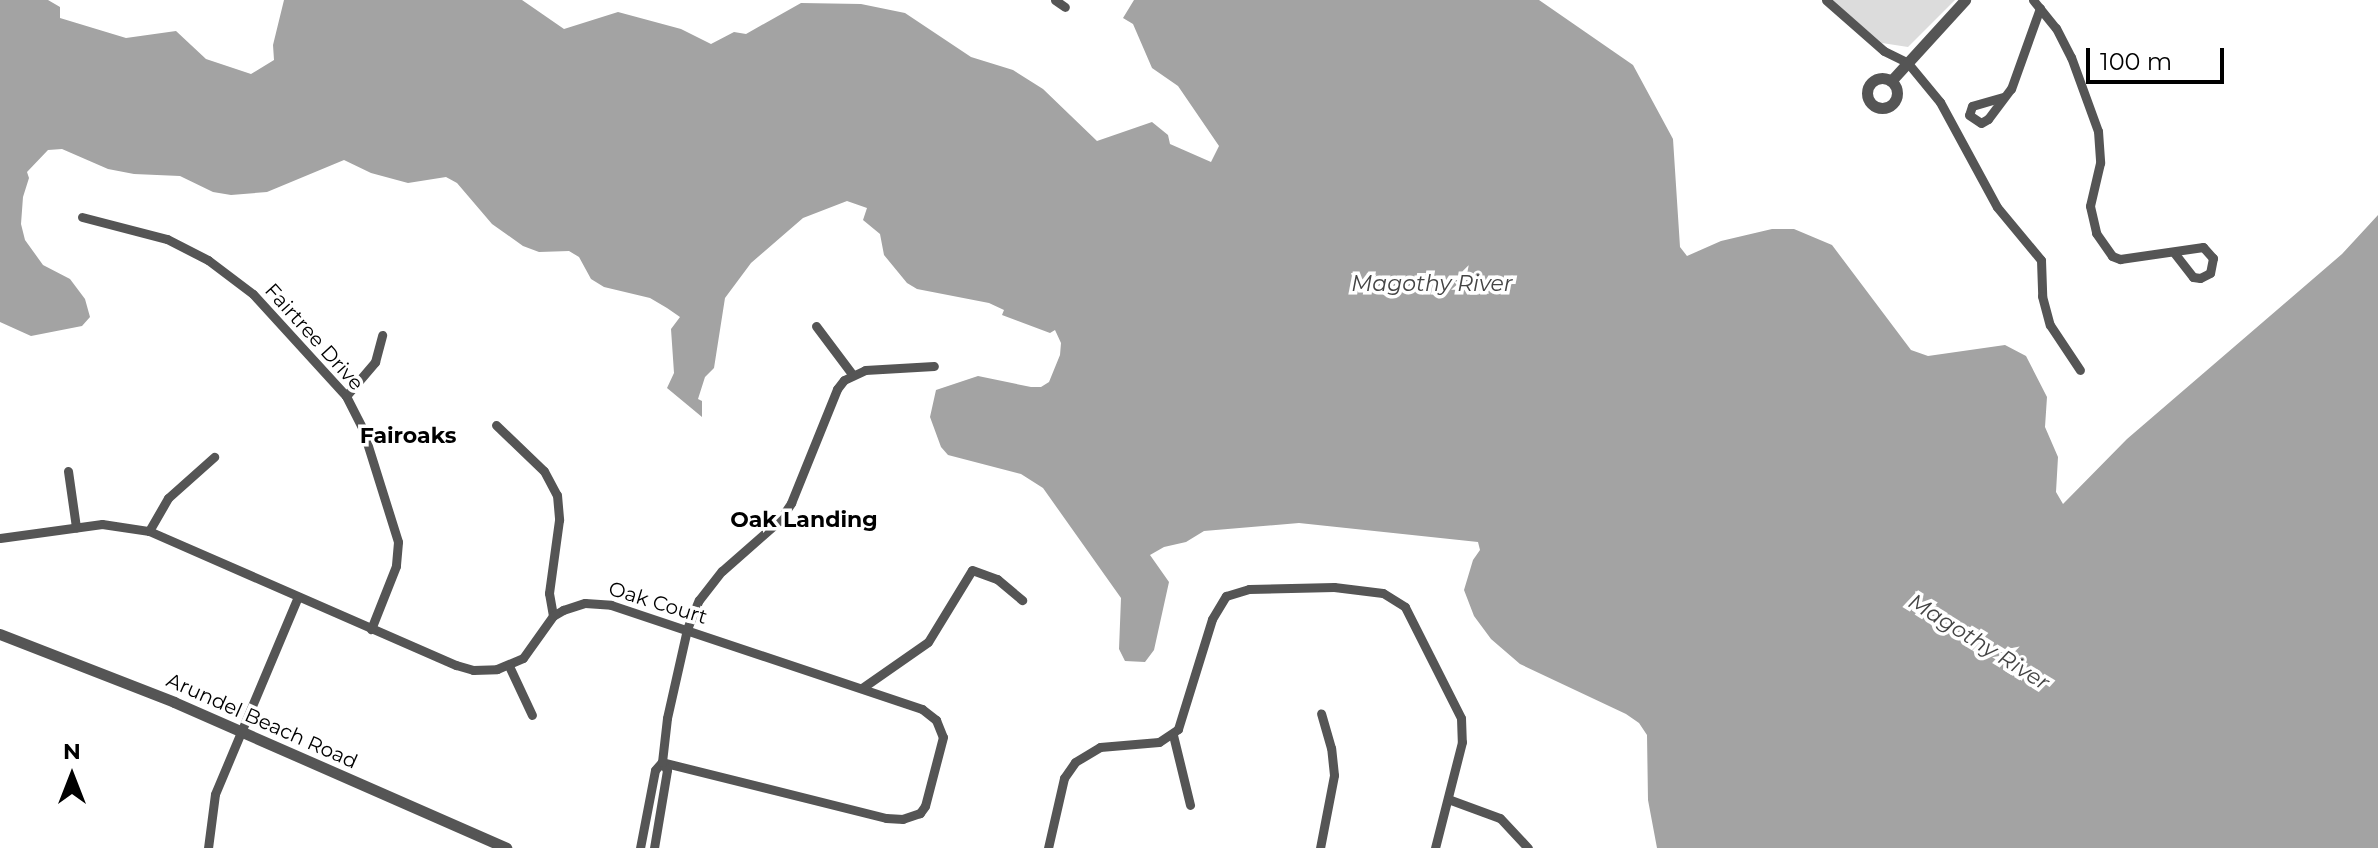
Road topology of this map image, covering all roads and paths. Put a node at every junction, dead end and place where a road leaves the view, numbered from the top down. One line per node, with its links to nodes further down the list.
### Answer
1 (1055, 0): 5 (street)
2 (1826, 0): 6 (street)
3 (1965, 0): 6 (street)
4 (2037, 4): 8 (street); 10 (street)
5 (1065, 7)
6 (1907, 62): 7 (street); 14 (street)
7 (1891, 81)
8 (2003, 97)
9 (82, 217): 16 (street, Fairtree Drive)
10 (2174, 253)
11 (816, 326): 15 (street)
12 (382, 335): 16 (street)
13 (934, 366): 15 (street)
14 (2080, 370)
15 (852, 374): 27 (street)
16 (346, 396): 26 (street, Fairtree Drive)
17 (496, 425): 25 (street)
18 (214, 457): 21 (street)
19 (68, 471): 20 (street)
20 (76, 527): 21 (street); 22 (street)
21 (149, 531): 23 (street)
22 (0, 538)
23 (298, 597): 26 (street); 33 (street)
24 (1022, 600): 30 (street)
25 (553, 616): 27 (street, Oak Court); 29 (street)
26 (371, 629): 29 (street)
27 (687, 629): 30 (street, Oak Court); 35 (street)
28 (0, 634): 33 (street, Arundel Beach Road)
29 (509, 666): 32 (street)
30 (862, 688): 35 (street, Oak Court)
31 (1321, 713): 43 (street)
32 (532, 715)
33 (242, 732): 38 (street); 39 (street, Arundel Beach Road)
34 (1173, 735): 36 (street); 37 (street); 42 (street)
35 (662, 762): 40 (street); 41 (street)
36 (1448, 799): 44 (street); 45 (street)
37 (1190, 805)
38 (208, 848)
39 (506, 848)
40 (640, 848)
41 (654, 848)
42 (1048, 848)
43 (1320, 848)
44 (1435, 848)
45 (1528, 848)

